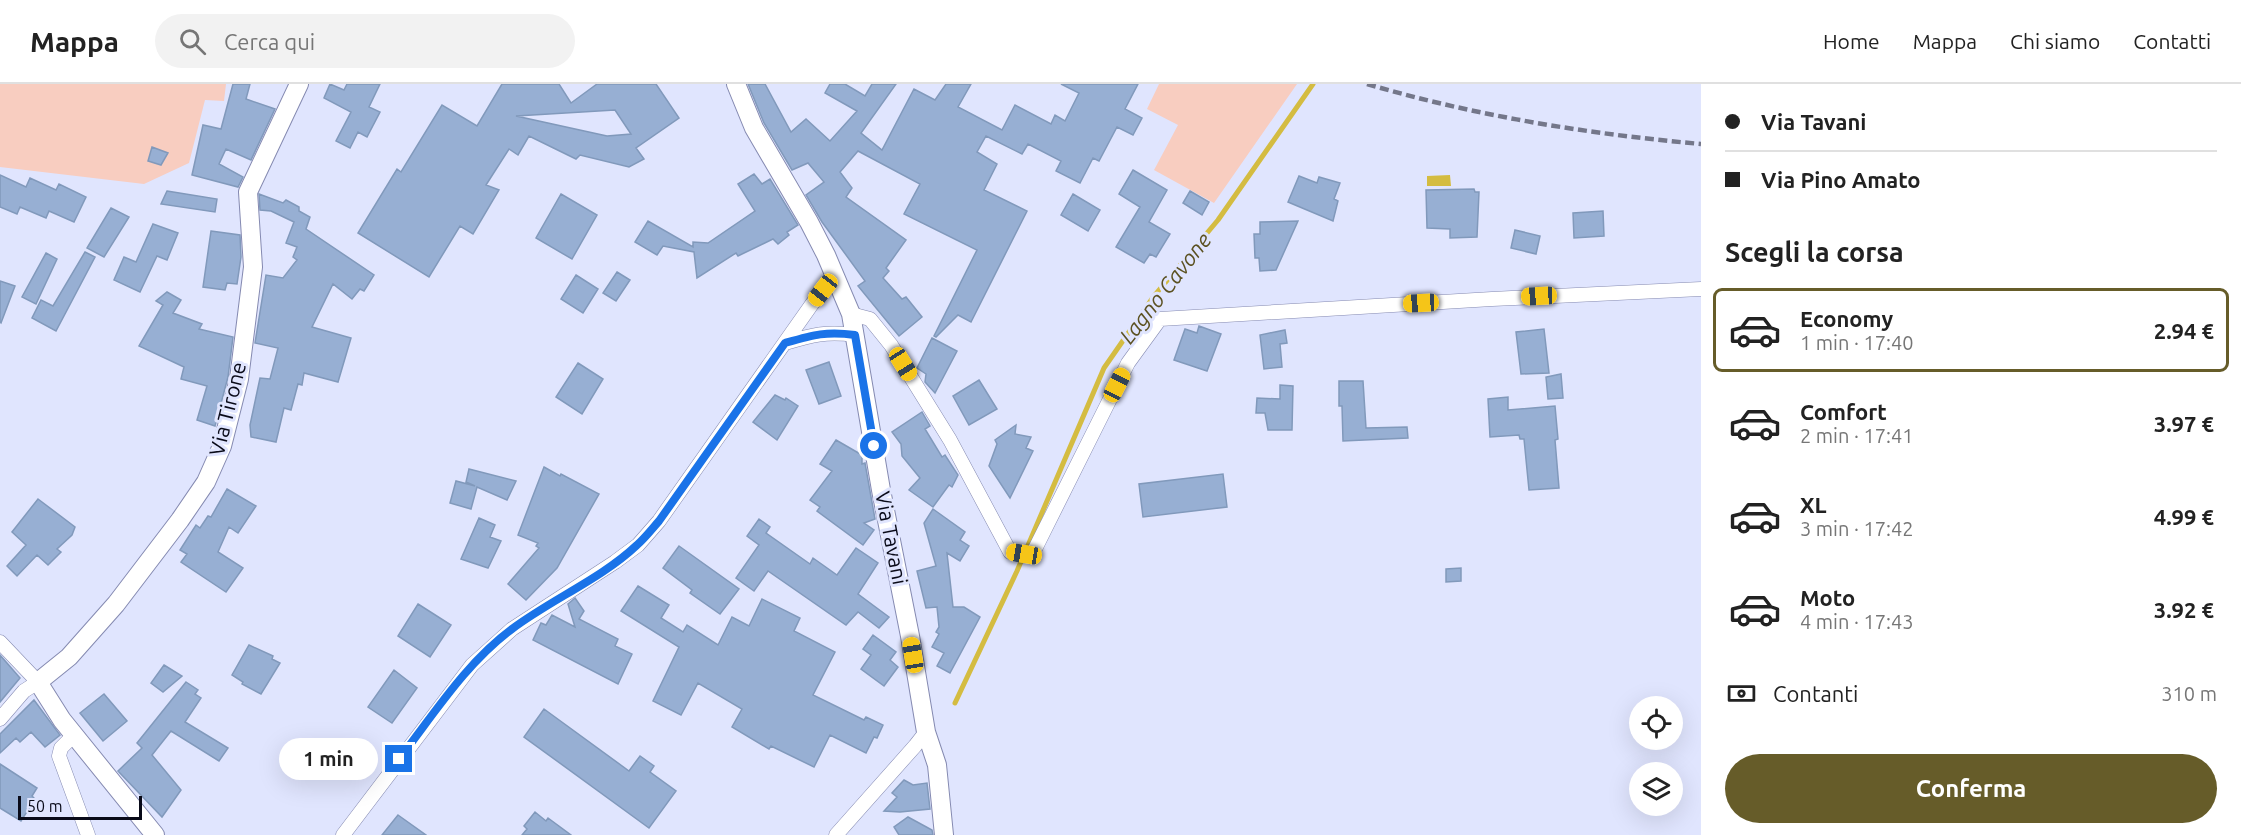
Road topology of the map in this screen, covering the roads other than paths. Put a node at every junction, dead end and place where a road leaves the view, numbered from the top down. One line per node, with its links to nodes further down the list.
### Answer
1 (299, 84): 9 (street, Via Tirone)
2 (736, 84): 3 (street, Via Tavani)
3 (835, 275): 5 (street, Via Tavani); 7 (street)
4 (1701, 289): 5 (street)
5 (850, 314): 6 (street, Via Tavani)
6 (855, 335): 7 (street); 11 (street, Via Tavani)
7 (785, 343): 15 (street)
8 (0, 642): 9 (street)
9 (38, 682): 10 (street); 12 (street)
10 (0, 719)
11 (926, 732): 16 (street); 17 (street, Via Tavani)
12 (74, 735): 13 (street); 14 (street)
13 (88, 835)
14 (155, 835)
15 (343, 835)
16 (836, 835)
17 (944, 835)

